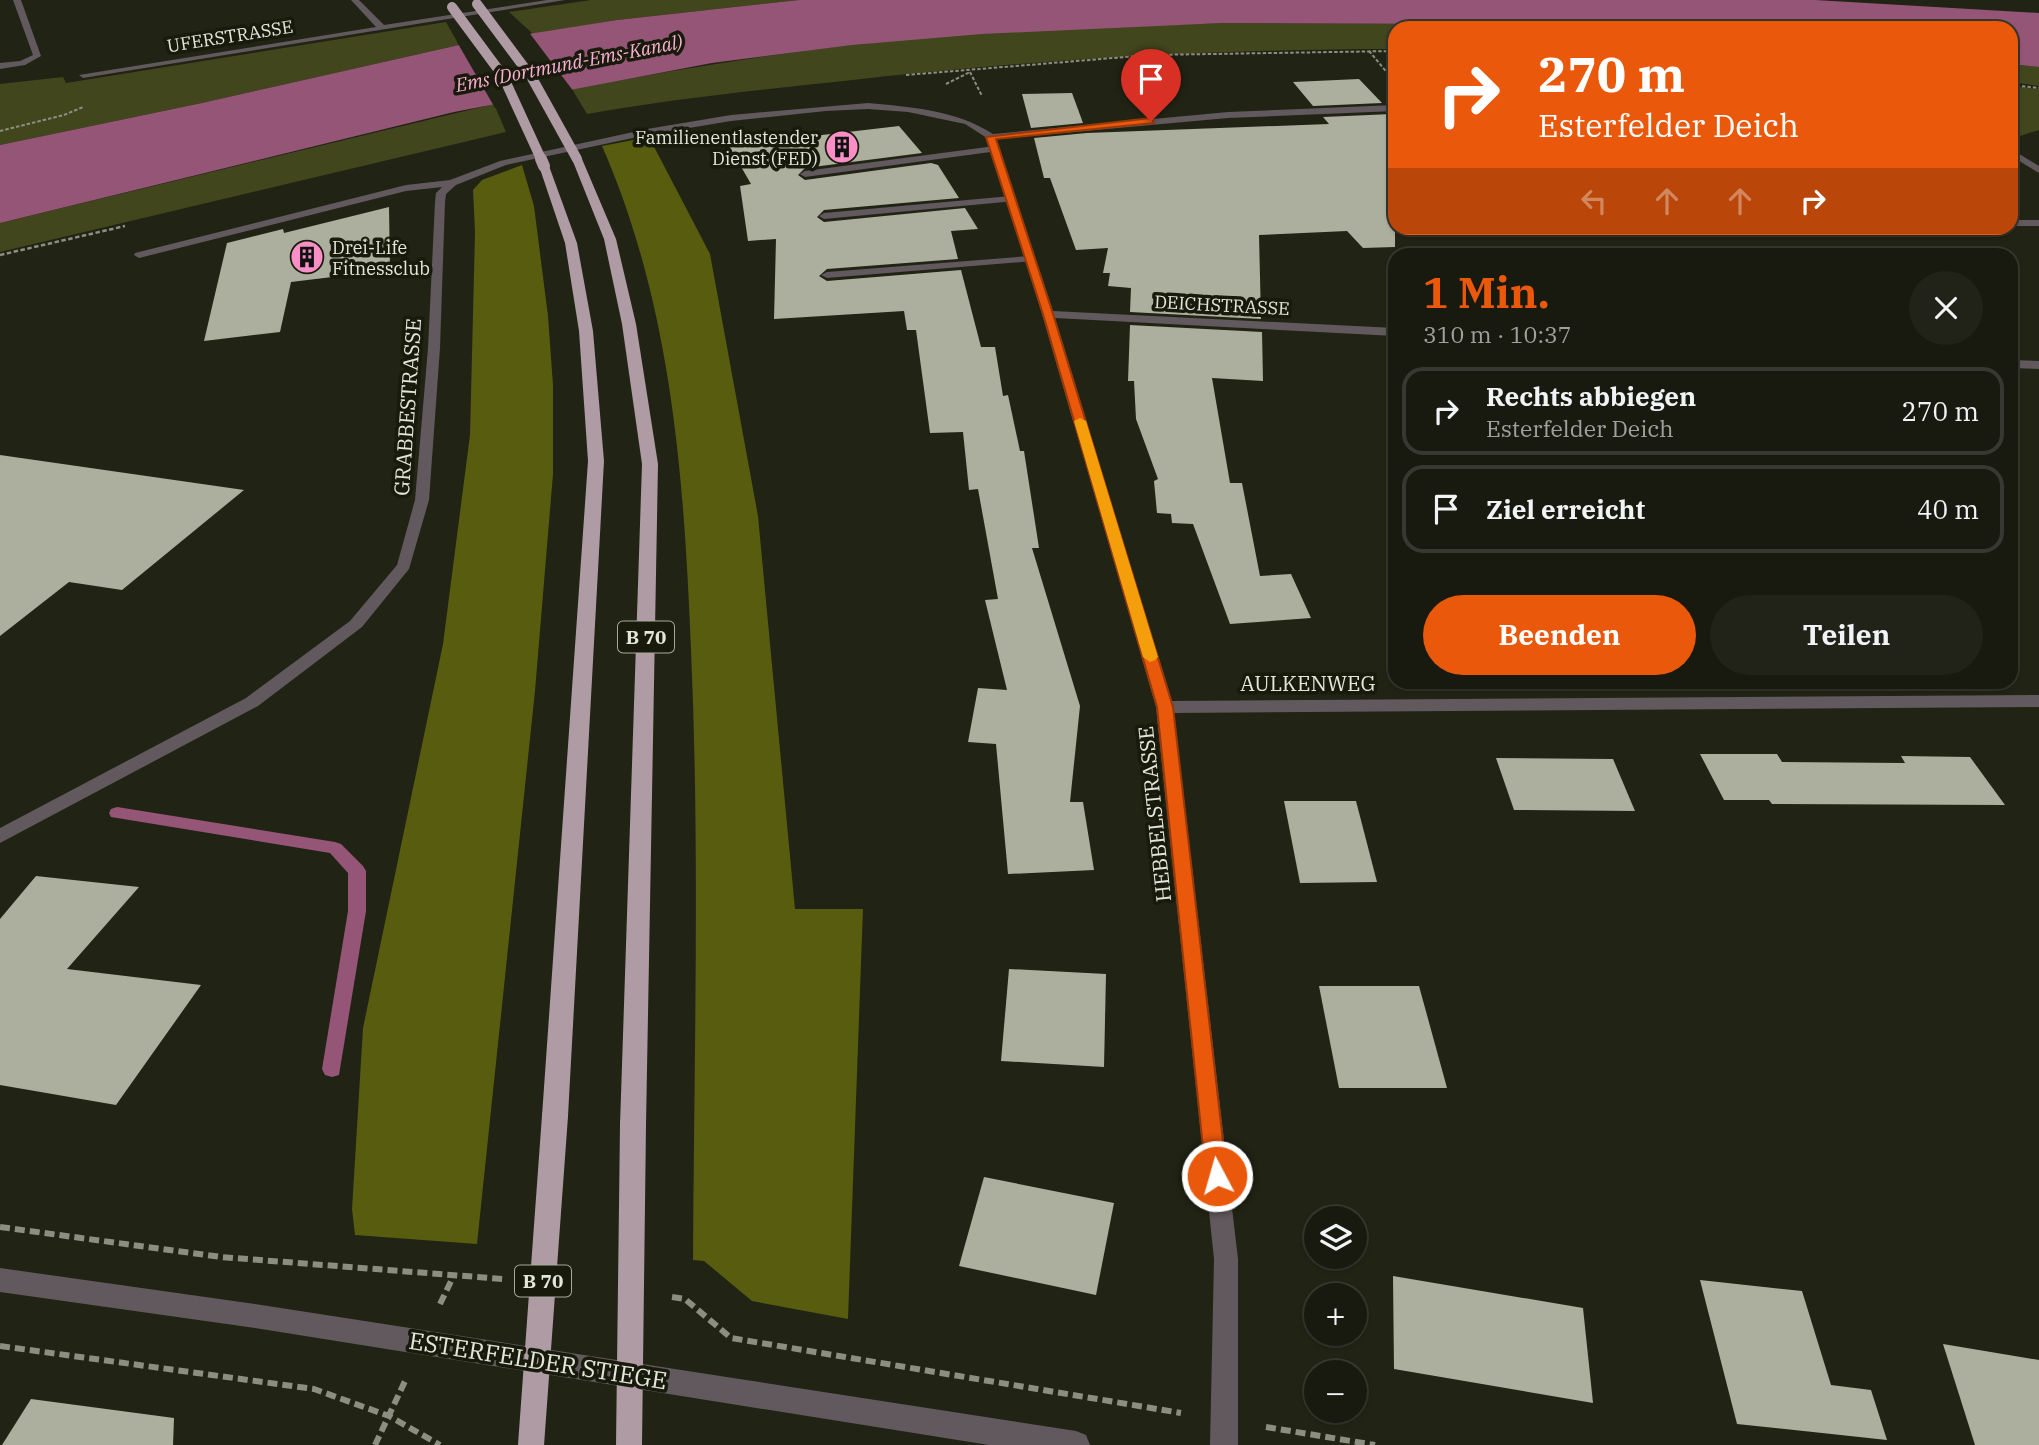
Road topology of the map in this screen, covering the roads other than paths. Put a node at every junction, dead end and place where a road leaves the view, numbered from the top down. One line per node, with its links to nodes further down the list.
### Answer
1 (17, 0): 7 (street)
2 (355, 0): 6 (street)
3 (561, 0): 6 (street, UFERSTRASSE)
4 (475, 2): 32 (highway, B 70, bridge)
5 (449, 4): 31 (highway, B 70, bridge)
6 (382, 28): 8 (street, UFERSTRASSE)
7 (0, 66)
8 (83, 75)
9 (1388, 108): 10 (street)
10 (991, 137): 11 (street, HEBBELSTRASSE); 15 (street)
11 (995, 149): 14 (street); 16 (street, HEBBELSTRASSE)
12 (2018, 156): 13 (street)
13 (2039, 170)
14 (805, 174)
15 (452, 183): 20 (street); 29 (street, GRABBESTRASSE)
16 (1011, 199): 17 (street); 21 (street, HEBBELSTRASSE)
17 (824, 216)
18 (2018, 223): 19 (street)
19 (2039, 223)
20 (139, 255)
21 (1030, 259): 22 (street); 23 (street, HEBBELSTRASSE)
22 (827, 275)
23 (1048, 314): 24 (street, DEICHSTRASSE); 28 (street, HEBBELSTRASSE)
24 (1388, 332)
25 (2018, 364): 26 (street)
26 (2039, 365)
27 (2039, 701): 28 (street, AULKENWEG)
28 (1165, 707): 34 (street, HEBBELSTRASSE)
29 (0, 836)
30 (0, 1280): 33 (street, ESTERFELDER STIEGE)
31 (531, 1445)
32 (629, 1445)
33 (1076, 1445)
34 (1224, 1445)

